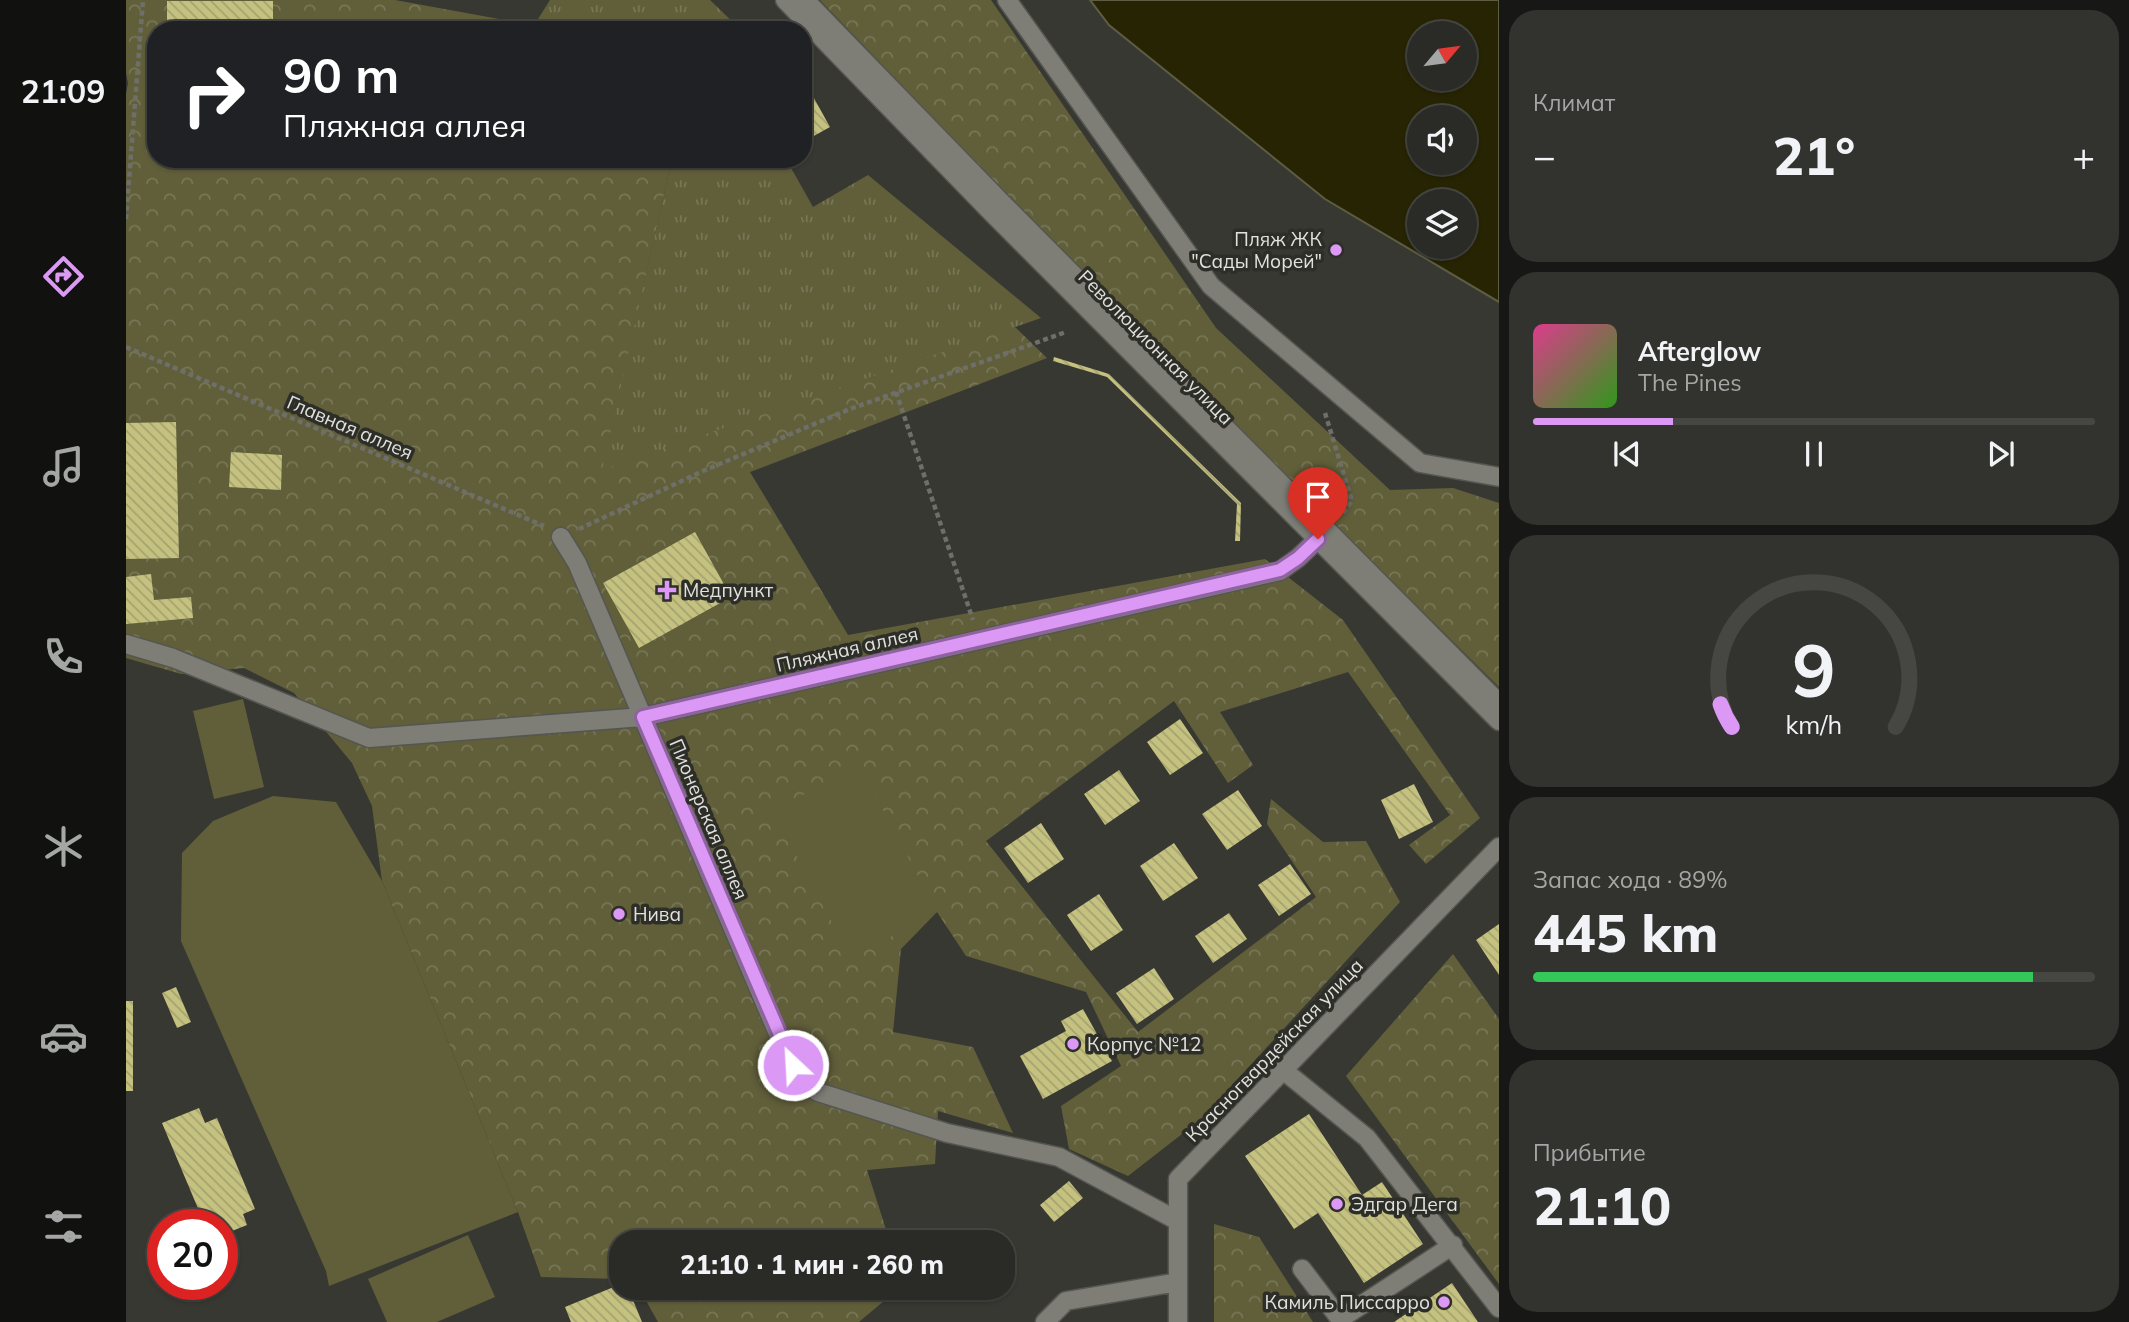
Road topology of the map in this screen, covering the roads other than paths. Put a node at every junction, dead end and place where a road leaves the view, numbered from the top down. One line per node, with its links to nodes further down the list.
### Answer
1 (785, 0): 4 (street, Революционная улица)
2 (805, 0): 7 (street, Революционная улица)
3 (1007, 0): 6 (street)
4 (805, 21)
5 (812, 28): 7 (street, Революционная улица)
6 (1499, 477)
7 (1322, 534): 10 (street, Революционная улица); 11 (street, Пляжная аллея); 12 (street, Революционная улица)
8 (561, 537): 11 (street, Пионерская аллея)
9 (126, 644): 11 (street, Пляжная аллея)
10 (1499, 703)
11 (643, 717): 15 (street, Пионерская аллея)
12 (1499, 721)
13 (1499, 847): 14 (street, Красногвардейская улица)
14 (1283, 1070): 15 (street, Красногвардейская улица); 16 (street)
15 (1178, 1221): 18 (street, Красногвардейская улица)
16 (1453, 1245): 19 (street); 20 (street)
17 (1302, 1269): 20 (street)
18 (1178, 1282): 21 (street); 22 (street, Красногвардейская улица)
19 (1499, 1308)
20 (1341, 1320)
21 (1045, 1322)
22 (1178, 1322)

